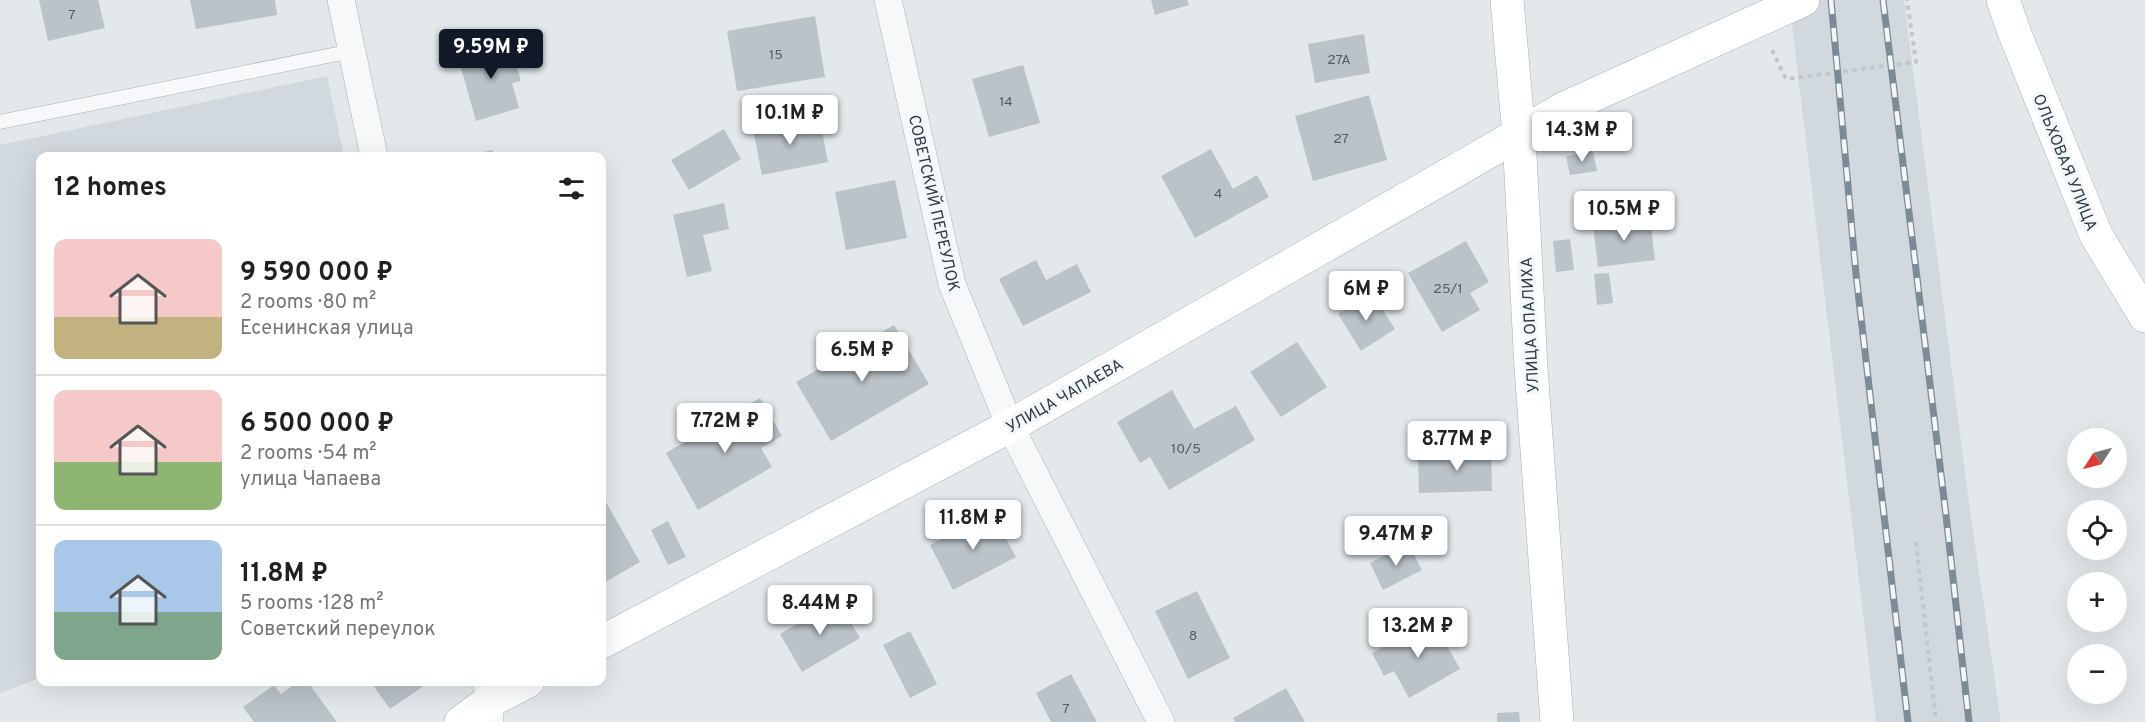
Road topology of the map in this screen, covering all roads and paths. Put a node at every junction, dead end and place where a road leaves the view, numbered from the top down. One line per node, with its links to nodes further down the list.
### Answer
1 (341, 0): 8 (street)
2 (888, 0): 13 (street, СОВЕТСКИЙ ПЕРЕУЛОК)
3 (1507, 0): 10 (street, УЛИЦА ОПАЛИХА)
4 (1803, 0): 10 (street, УЛИЦА ЧАПАЕВА)
5 (1907, 0): 7 (path)
6 (2003, 0): 12 (street, ОЛЬХОВАЯ УЛИЦА)
7 (1772, 48)
8 (352, 51): 9 (lane); 11 (street)
9 (0, 122)
10 (1520, 136): 13 (street, УЛИЦА ЧАПАЕВА); 20 (street, УЛИЦА ОПАЛИХА)
11 (373, 152)
12 (2145, 316)
13 (1010, 426): 15 (street, УЛИЦА ЧАПАЕВА); 19 (street, СОВЕТСКИЙ ПЕРЕУЛОК)
14 (1916, 542): 21 (path)
15 (606, 640)
16 (518, 686): 17 (street)
17 (489, 701): 18 (street)
18 (460, 722)
19 (1161, 722)
20 (1557, 722)
21 (1936, 722)

